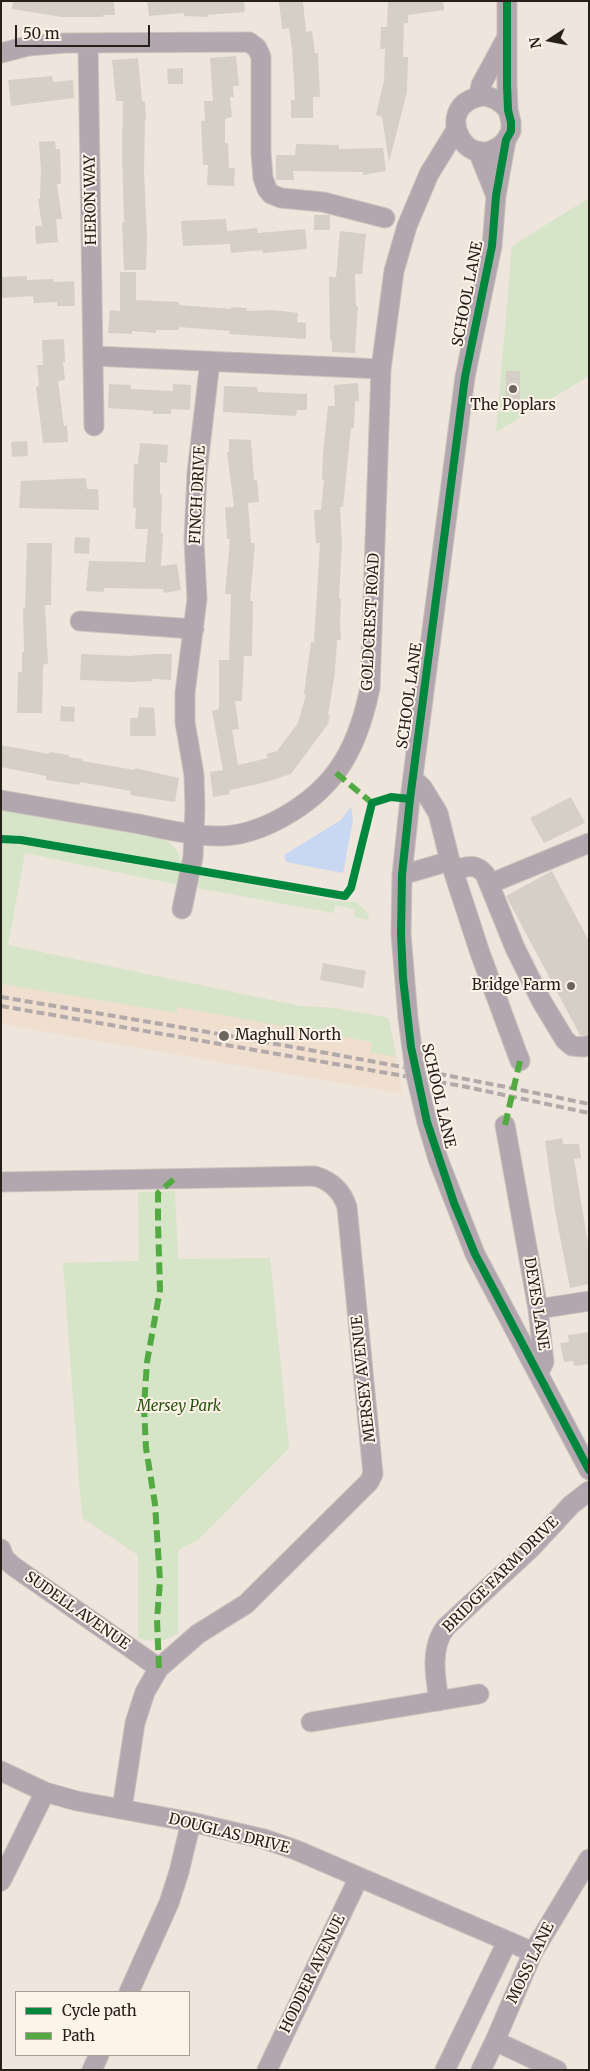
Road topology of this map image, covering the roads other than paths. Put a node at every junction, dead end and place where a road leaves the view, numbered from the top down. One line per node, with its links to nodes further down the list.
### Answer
1 (508, 1): 2 (street, SCHOOL LANE)
2 (508, 36): 5 (street, SCHOOL LANE); 6 (street, SCHOOL LANE)
3 (88, 43): 4 (street); 12 (street); 13 (street, HERON WAY)
4 (1, 53)
5 (479, 96): 6 (street); 7 (street)
6 (508, 110): 8 (street, SCHOOL LANE)
7 (456, 130): 9 (street, SCHOOL LANE); 10 (street, GOLDCREST ROAD)
8 (506, 140): 9 (street); 11 (street, SCHOOL LANE)
9 (473, 150): 10 (street); 11 (street, SCHOOL LANE)
10 (429, 174): 15 (street, GOLDCREST ROAD)
11 (496, 196): 19 (street, SCHOOL LANE)
12 (385, 218)
13 (93, 356): 14 (street); 16 (street, HERON WAY)
14 (210, 362): 15 (street); 18 (street, FINCH DRIVE)
15 (381, 369): 21 (street, GOLDCREST ROAD)
16 (94, 426)
17 (80, 621): 18 (street)
18 (194, 629): 21 (street, FINCH DRIVE)
19 (413, 779): 23 (street); 24 (street, SCHOOL LANE)
20 (1, 800): 21 (street, GOLDCREST ROAD)
21 (194, 833): 26 (street, FINCH DRIVE)
22 (589, 843): 25 (street)
23 (452, 865): 24 (street); 25 (street); 28 (street)
24 (402, 875): 33 (street, SCHOOL LANE, bridge)
25 (489, 884): 27 (street)
26 (182, 909)
27 (589, 1045)
28 (520, 1061)
29 (505, 1125): 32 (street, DEYES LANE)
30 (1, 1182): 37 (street, MERSEY AVENUE)
31 (589, 1301): 32 (street)
32 (538, 1309): 33 (street, DEYES LANE)
33 (538, 1374): 34 (street)
34 (589, 1470)
35 (589, 1491): 39 (street, BRIDGE FARM DRIVE)
36 (1, 1548): 37 (street, SUDELL AVENUE)
37 (159, 1668): 43 (street, MERSEY AVENUE)
38 (479, 1694): 39 (street)
39 (439, 1701): 40 (street)
40 (311, 1722)
41 (1, 1771): 42 (street, DOUGLAS DRIVE)
42 (45, 1792): 43 (street, DOUGLAS DRIVE); 47 (street)
43 (122, 1809): 44 (street, DOUGLAS DRIVE)
44 (190, 1822): 46 (street, DOUGLAS DRIVE); 50 (street)
45 (589, 1860): 49 (street, MOSS LANE)
46 (359, 1877): 48 (street, DOUGLAS DRIVE); 54 (street, HODDER AVENUE)
47 (1, 1881)
48 (507, 1942): 49 (street, DOUGLAS DRIVE); 55 (street)
49 (533, 1952): 51 (street, MOSS LANE)
50 (129, 1991)
51 (495, 2041): 56 (street, MOSS LANE); 57 (street)
52 (99, 2056): 53 (street)
53 (92, 2070)
54 (267, 2070)
55 (445, 2070)
56 (481, 2070)
57 (557, 2070)

